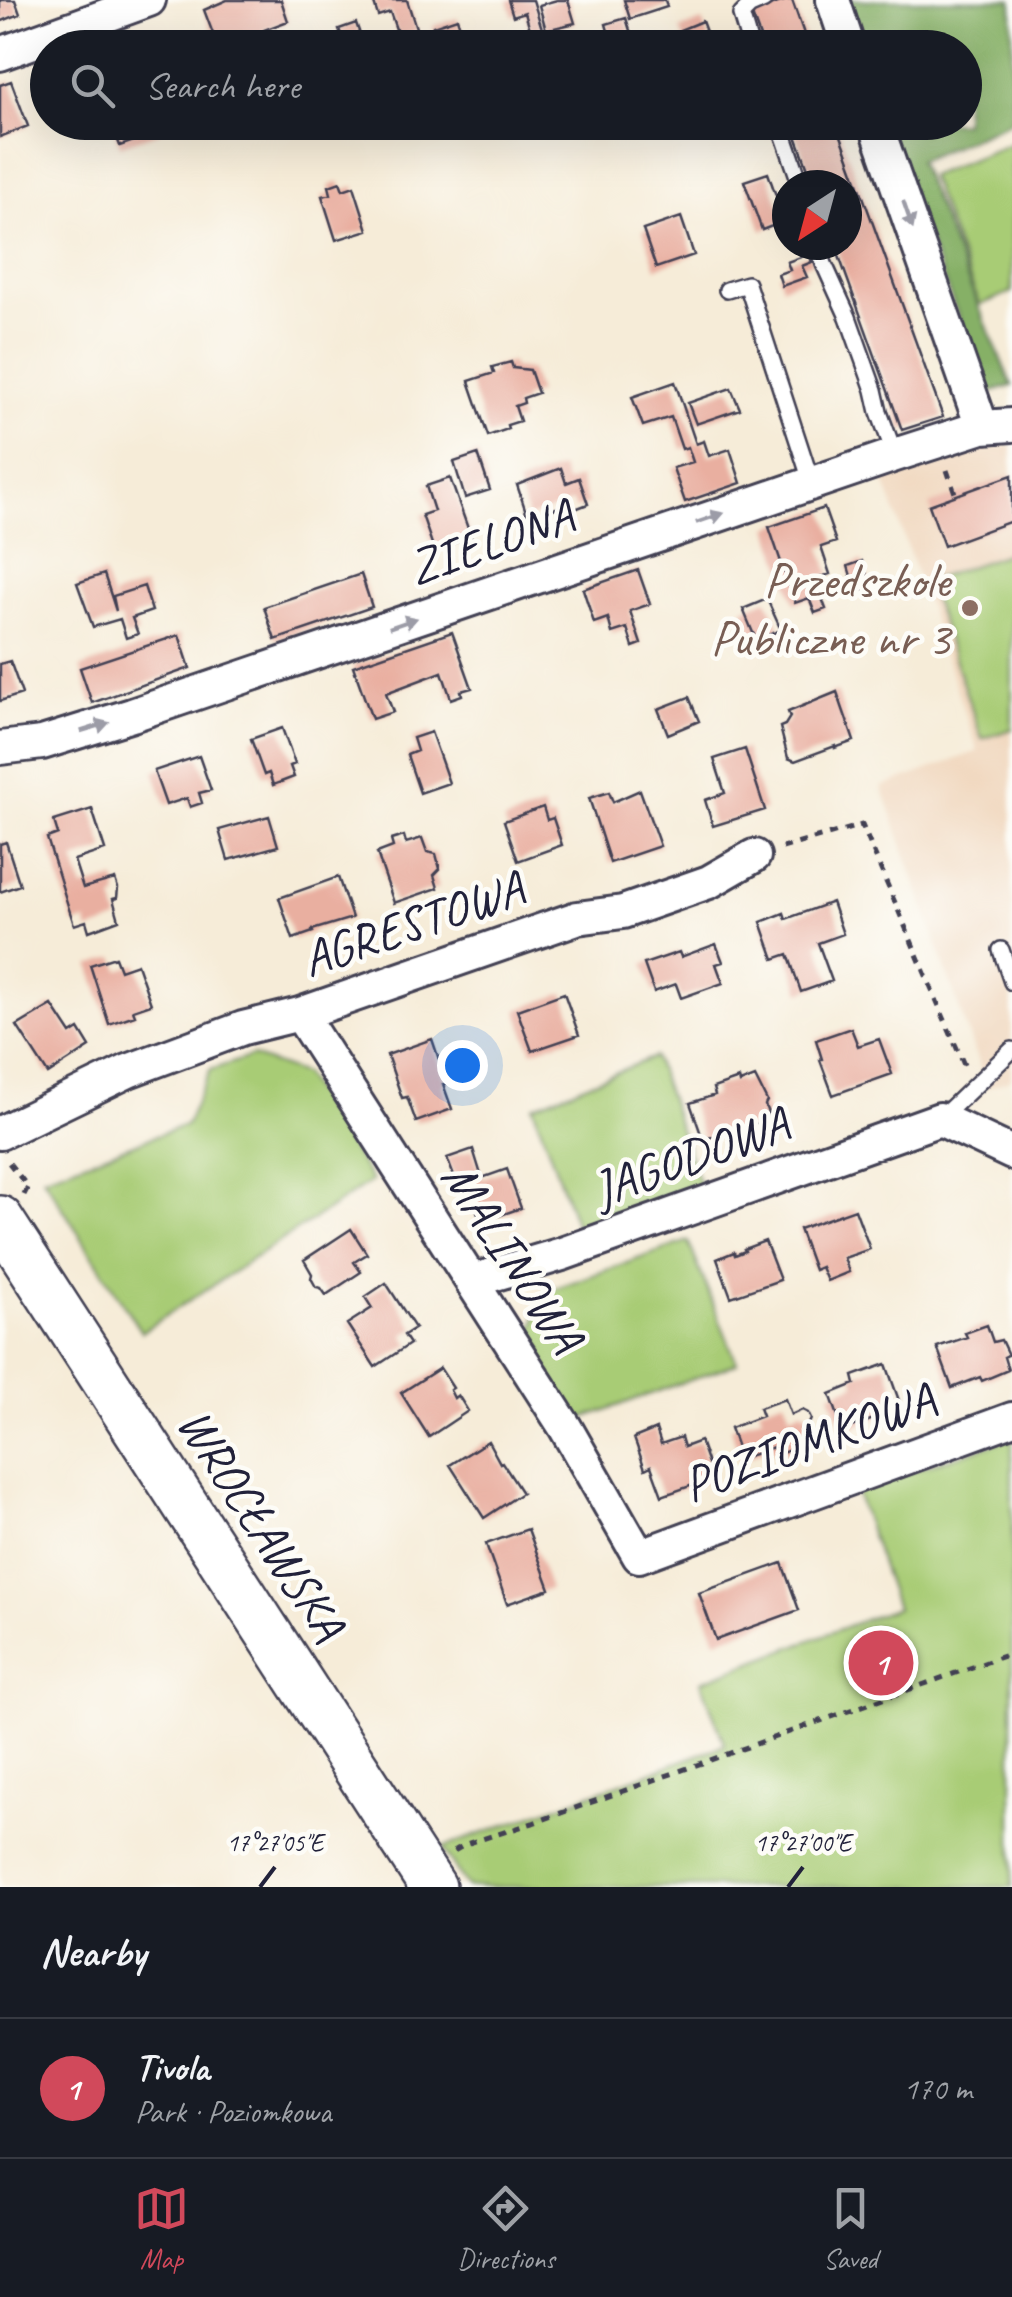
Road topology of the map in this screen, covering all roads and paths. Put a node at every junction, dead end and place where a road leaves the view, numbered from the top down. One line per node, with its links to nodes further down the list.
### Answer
1 (149, 0): 4 (street)
2 (764, 0): 5 (lane)
3 (832, 0): 6 (street)
4 (66, 30)
5 (745, 30)
6 (843, 30)
7 (30, 43): 8 (street)
8 (0, 54)
9 (785, 140): 11 (lane)
10 (883, 140): 14 (street, one-way to 14)
11 (796, 170)
12 (823, 260): 15 (lane)
13 (727, 290): 17 (lane)
14 (997, 426): 15 (street, ZIELONA)
15 (896, 455): 17 (street, ZIELONA)
16 (946, 468): 18 (path)
17 (812, 484): 19 (street, ZIELONA, one-way to 17)
18 (956, 496)
19 (0, 748)
20 (754, 856): 23 (street, AGRESTOWA); 25 (path)
21 (1002, 950): 22 (lane)
22 (1012, 982)
23 (300, 1014): 27 (street, AGRESTOWA); 30 (street, MALINOWA)
24 (1012, 1050): 25 (lane)
25 (975, 1085): 26 (lane)
26 (940, 1119): 28 (street); 30 (street, JAGODOWA)
27 (0, 1133)
28 (1012, 1153)
29 (0, 1219): 34 (street, WROCŁAWSKA)
30 (472, 1281): 32 (street, MALINOWA)
31 (1012, 1419): 32 (street, POZIOMKOWA)
32 (638, 1556)
33 (1012, 1653): 34 (path)
34 (427, 1878)

